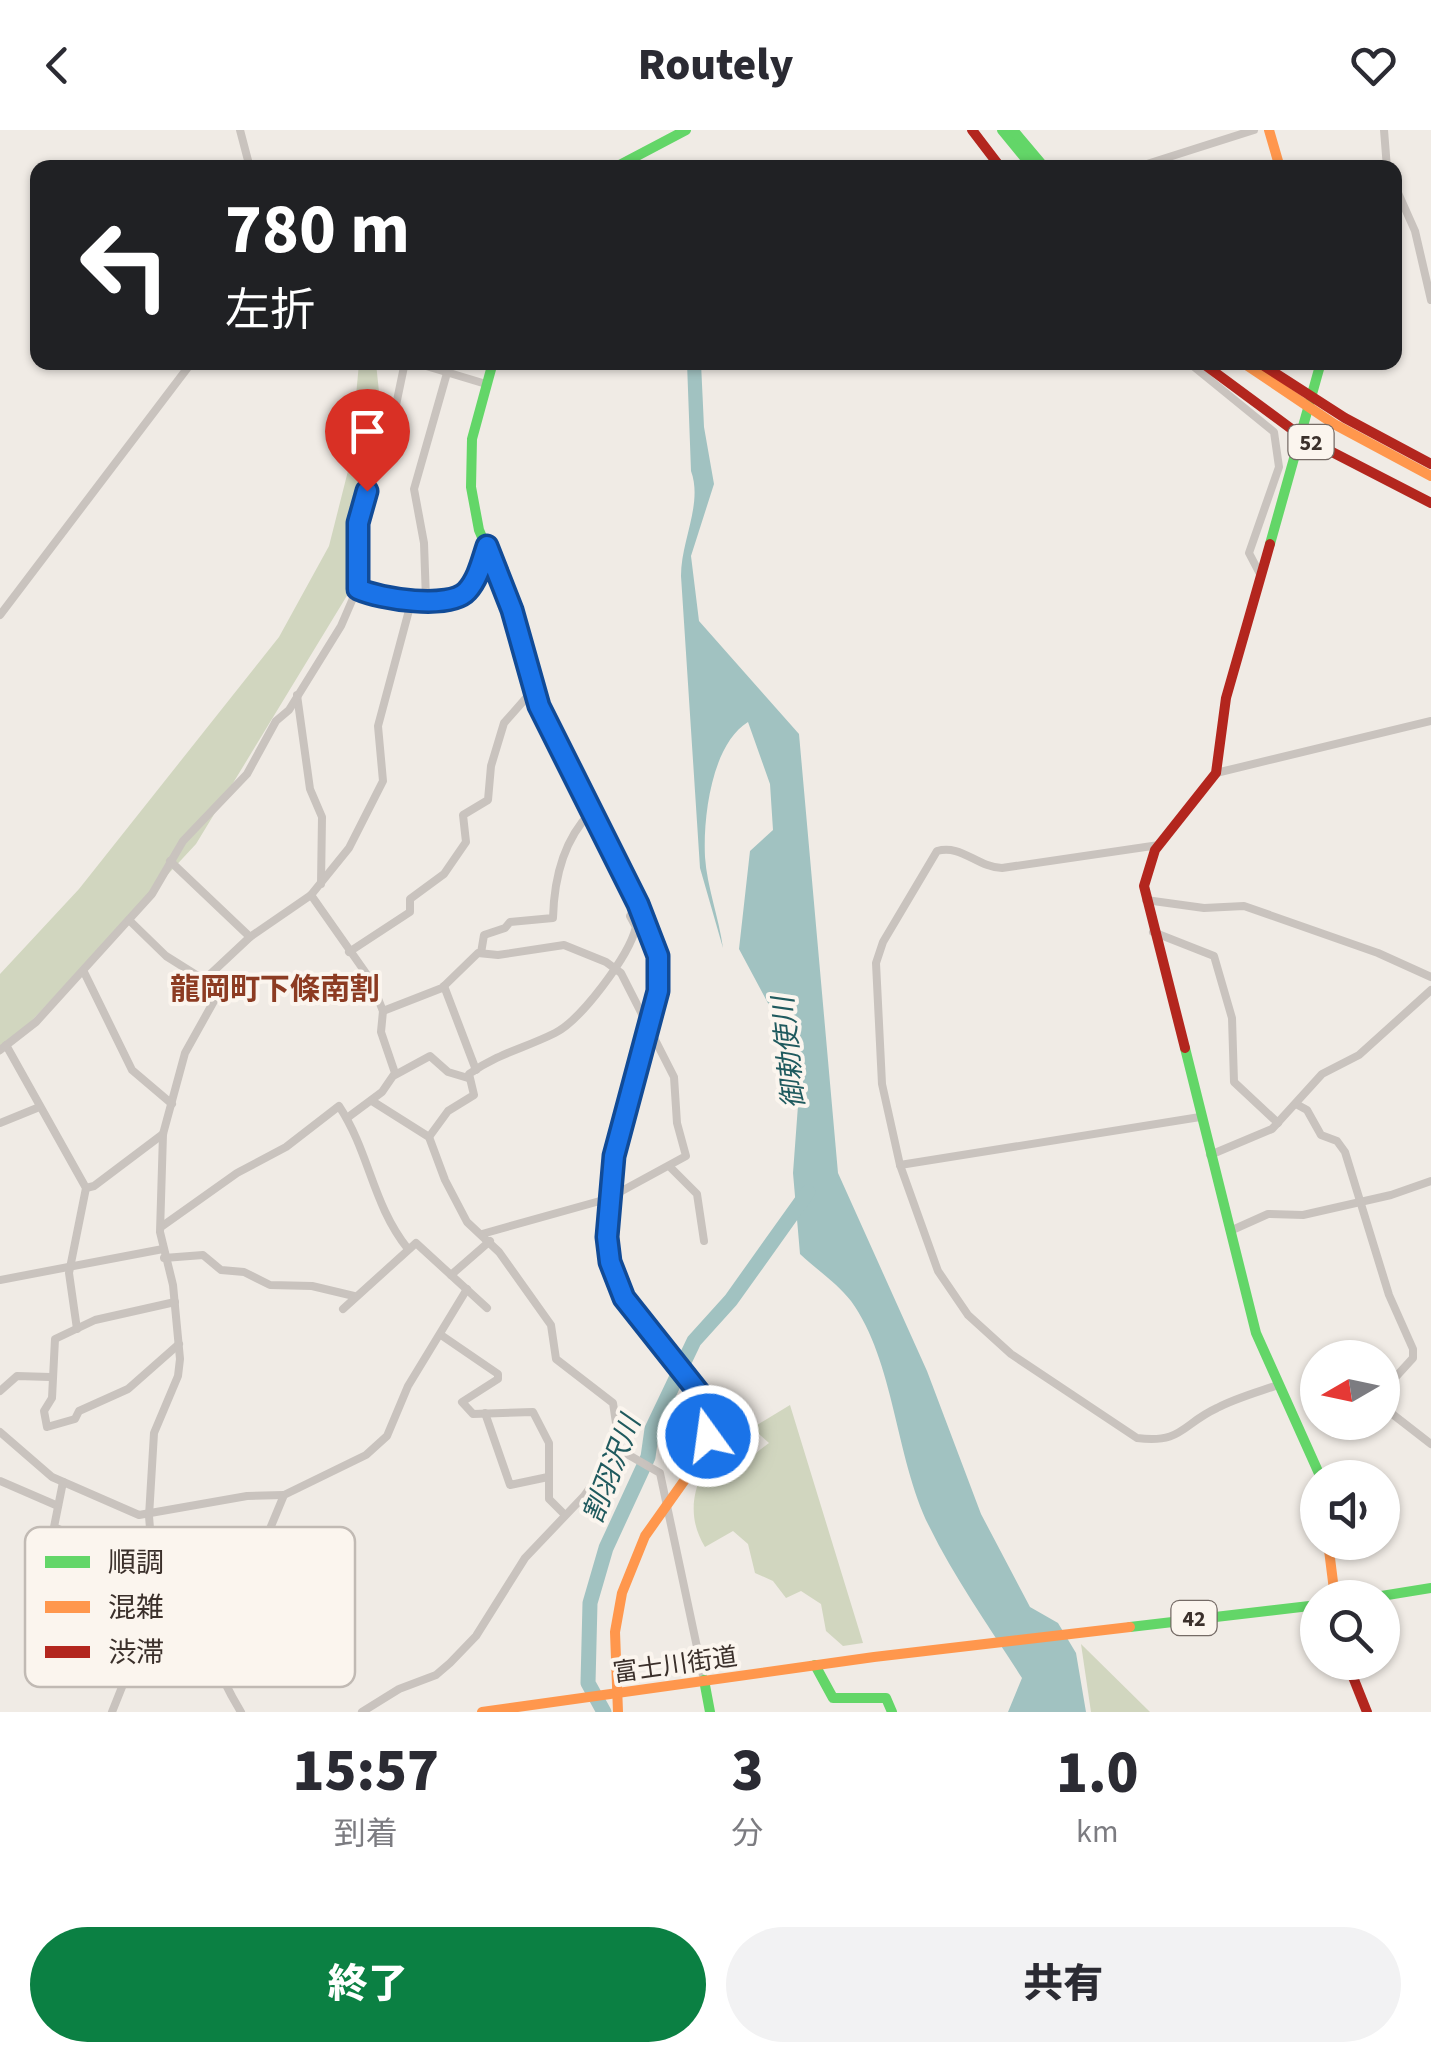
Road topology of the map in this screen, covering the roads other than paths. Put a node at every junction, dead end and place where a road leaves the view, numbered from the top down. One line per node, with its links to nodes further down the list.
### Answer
1 (240, 130): 9 (street)
2 (686, 130): 10 (main road)
3 (972, 130): 11 (main road)
4 (1002, 130): 12 (main road)
5 (1014, 130): 13 (main road)
6 (1254, 130): 14 (street)
7 (1269, 130): 15 (main road)
8 (1384, 130): 16 (street)
9 (248, 160)
10 (629, 160)
11 (995, 160)
12 (1026, 160)
13 (1038, 160)
14 (1160, 160)
15 (1278, 160)
16 (1386, 160)
17 (1402, 202): 18 (street)
18 (1431, 300)
19 (186, 370): 40 (street)
20 (403, 370): 37 (street)
21 (437, 370): 28 (street)
22 (490, 370): 29 (main road)
23 (1198, 370): 36 (street)
24 (1212, 370): 31 (main road, 52)
25 (1254, 370): 33 (main road)
26 (1270, 370): 30 (main road, 52)
27 (1319, 370): 30 (main road)
28 (446, 373): 29 (street); 39 (street)
29 (486, 384): 35 (main road)
30 (1312, 399): 31 (main road); 32 (main road, 52)
31 (1301, 436): 34 (main road, 52); 36 (main road)
32 (1431, 464)
33 (1431, 476)
34 (1431, 503)
35 (487, 546): 39 (street); 41 (main road)
36 (1262, 578): 44 (main road)
37 (358, 589): 38 (street); 42 (street)
38 (412, 599): 39 (street); 48 (street)
39 (426, 600)
40 (0, 615)
41 (534, 689): 45 (main road); 55 (street)
42 (297, 696): 47 (street); 48 (street)
43 (1431, 721): 44 (street)
44 (1216, 773): 46 (main road)
45 (590, 814): 51 (main road); 56 (street)
46 (1159, 845): 50 (main road); 80 (street)
47 (170, 862): 52 (street); 54 (street)
48 (321, 884): 49 (street)
49 (311, 895): 54 (street); 55 (street)
50 (1146, 900): 53 (main road); 59 (street)
51 (638, 904): 57 (street); 64 (main road)
52 (129, 920): 58 (street); 60 (street)
53 (1153, 932): 74 (main road); 75 (street)
54 (250, 937): 60 (street)
55 (349, 952): 63 (street)
56 (481, 953): 57 (street); 61 (street)
57 (617, 970): 64 (street); 66 (street)
58 (84, 972): 65 (street); 70 (street)
59 (1431, 978)
60 (203, 981): 70 (street)
61 (444, 986): 63 (street); 66 (street)
62 (1431, 990): 71 (street)
63 (383, 1011): 67 (street)
64 (650, 1024): 81 (street); 84 (main road)
65 (3, 1048): 72 (street)
66 (476, 1070): 68 (street)
67 (395, 1075): 68 (street); 69 (street)
68 (468, 1078): 78 (street)
69 (372, 1101): 73 (street); 78 (street)
70 (172, 1104): 77 (street)
71 (1296, 1104): 75 (street); 85 (street)
72 (38, 1108): 76 (street); 83 (street)
73 (347, 1118): 86 (street); 91 (street)
74 (1200, 1118): 79 (main road); 80 (street)
75 (1278, 1122): 79 (street)
76 (0, 1123)
77 (163, 1134): 83 (street); 86 (street)
78 (430, 1137): 88 (street)
79 (1210, 1155): 87 (main road)
80 (900, 1165): 106 (street)
81 (672, 1168): 84 (street); 90 (street)
82 (1431, 1181): 85 (street)
83 (86, 1188): 93 (street)
84 (607, 1199): 88 (street); 118 (main road)
85 (1362, 1202): 87 (street); 104 (street)
86 (161, 1227): 92 (street)
87 (1230, 1231): 106 (main road)
88 (482, 1234): 89 (street)
89 (490, 1241): 94 (street); 112 (street)
90 (704, 1241)
91 (408, 1249): 94 (street); 97 (street)
92 (164, 1254): 93 (street); 97 (street); 98 (street)
93 (70, 1268): 95 (street); 101 (street)
94 (451, 1274): 96 (street)
95 (0, 1280)
96 (467, 1289): 99 (street); 102 (street)
97 (354, 1296): 100 (street)
98 (176, 1302): 101 (street); 103 (street)
99 (487, 1308)
100 (343, 1309)
101 (77, 1329): 105 (street)
102 (441, 1335): 108 (street); 117 (street)
103 (179, 1344): 105 (street); 120 (street)
104 (1400, 1371)
105 (50, 1377): 107 (street)
106 (1278, 1384): 113 (main road)
107 (0, 1391)
108 (485, 1413): 114 (street); 114 (street)
109 (1400, 1420): 111 (street)
110 (0, 1432): 116 (street)
111 (1431, 1444)
112 (619, 1447): 118 (street); 121 (street)
113 (1314, 1460)
114 (548, 1477): 121 (street)
115 (0, 1481): 119 (street)
116 (63, 1482): 119 (street); 120 (street)
117 (284, 1495): 120 (street); 124 (street)
118 (668, 1502): 129 (street); 133 (main road)
119 (58, 1506): 122 (street)
120 (150, 1516): 123 (street)
121 (565, 1516): 137 (street)
122 (54, 1527)
123 (151, 1527)
124 (271, 1527)
125 (1431, 1588): 126 (main road)
126 (1400, 1593)
127 (1300, 1607): 128 (main road, 富士川街道 / 42)
128 (816, 1665): 129 (main road, 富士川街道 / 42); 141 (main road)
129 (704, 1680): 133 (main road, 富士川街道 / 42); 140 (main road)
130 (1354, 1680): 142 (main road)
131 (122, 1687): 135 (street)
132 (228, 1687): 136 (street)
133 (618, 1692): 134 (main road, 富士川街道 / 42); 139 (main road)
134 (507, 1710): 138 (main road, 富士川街道 / 42)
135 (112, 1712)
136 (241, 1712)
137 (362, 1712)
138 (482, 1712)
139 (618, 1712)
140 (710, 1712)
141 (892, 1712)
142 (1367, 1712)

